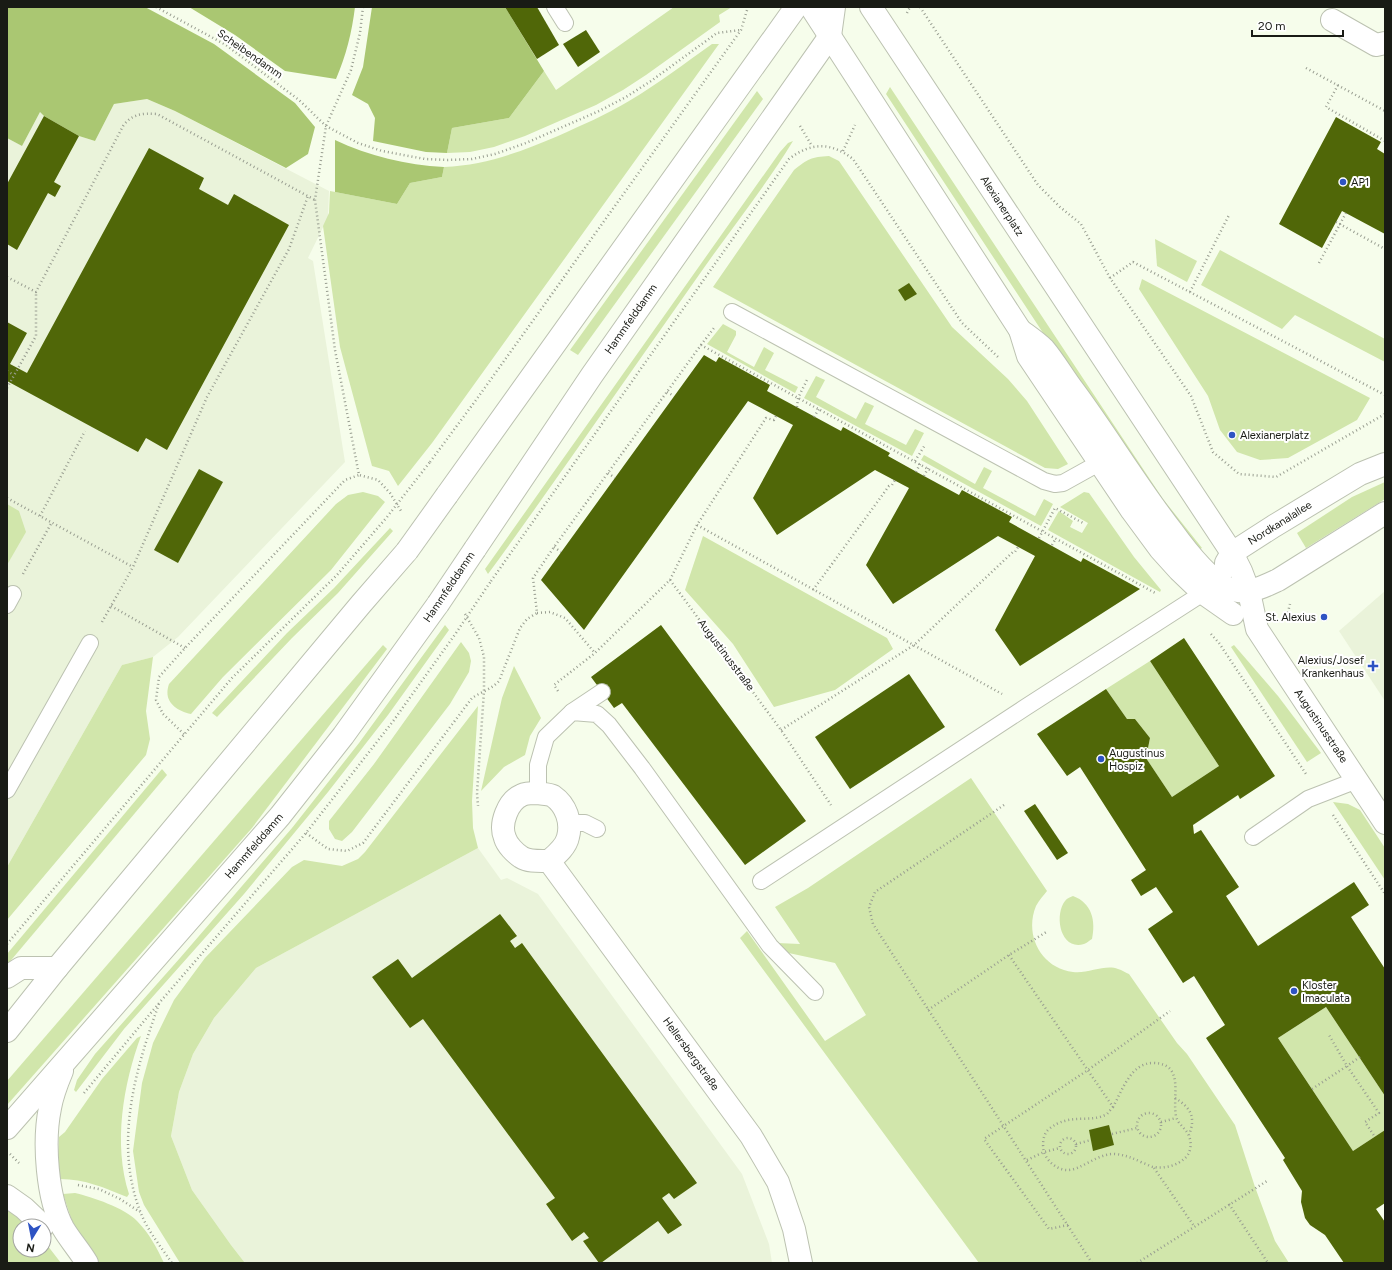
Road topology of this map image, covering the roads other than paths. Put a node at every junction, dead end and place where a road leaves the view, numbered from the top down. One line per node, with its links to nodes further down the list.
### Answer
1 (555, 7): 7 (lane)
2 (796, 7): 33 (main road, bridge)
3 (811, 7): 8 (main road)
4 (834, 7): 8 (main road, Hammfelddamm)
5 (871, 7): 15 (main road, Alexianerplatz)
6 (1332, 20): 9 (main road)
7 (565, 23)
8 (830, 36): 11 (main road); 37 (main road, Hammfelddamm, bridge)
9 (1385, 43)
10 (732, 312): 12 (lane)
11 (1020, 330): 12 (main road); 16 (main road)
12 (1099, 463): 18 (main road)
13 (1385, 464): 15 (main road, Nordkanalallee)
14 (1385, 513): 17 (main road)
15 (1232, 553): 16 (main road); 17 (main road, Alexianerplatz)
16 (1226, 587): 17 (main road); 19 (main road)
17 (1249, 592): 20 (main road, Augustinusstraße)
18 (1203, 593): 19 (main road); 32 (lane)
19 (1233, 614): 20 (main road, Augustinusstraße)
20 (1257, 629): 24 (main road, Augustinusstraße)
21 (90, 643): 25 (lane)
22 (602, 692): 23 (lane)
23 (572, 712): 26 (lane); 35 (lane)
24 (1357, 780): 27 (main road, Augustinusstraße); 30 (lane)
25 (7, 790)
26 (538, 793): 28 (main road); 31 (main road)
27 (1385, 822)
28 (570, 823): 29 (lane); 31 (main road)
29 (596, 829)
30 (1253, 837)
31 (549, 861): 44 (main road, Hellersbergstraße)
32 (761, 881)
33 (57, 968): 34 (main road); 36 (main road)
34 (7, 977)
35 (815, 992)
36 (7, 1031)
37 (66, 1060): 38 (main road, Hammfelddamm); 43 (main road)
38 (7, 1128)
39 (7, 1196): 40 (main road)
40 (35, 1218)
41 (52, 1237): 42 (main road)
42 (72, 1263)
43 (87, 1263)
44 (801, 1263)

